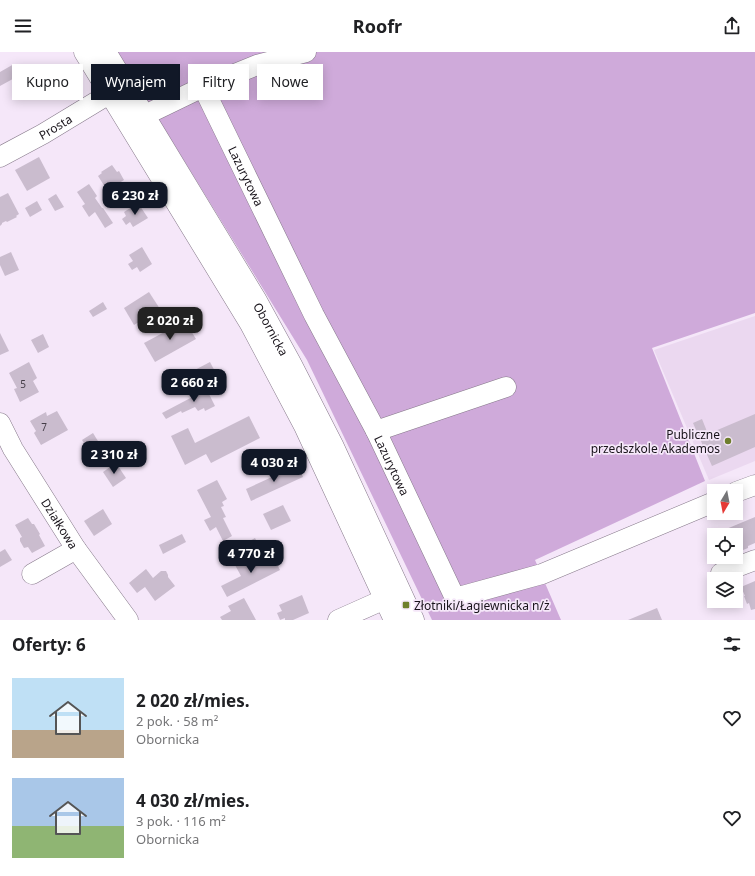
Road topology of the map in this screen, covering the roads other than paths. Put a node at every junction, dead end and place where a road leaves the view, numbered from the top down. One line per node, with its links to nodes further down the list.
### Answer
1 (84, 52): 4 (street)
2 (105, 52): 10 (main road, Obornicka)
3 (306, 52): 5 (street)
4 (91, 64)
5 (249, 68)
6 (188, 94): 10 (street)
7 (99, 100): 11 (street, Prosta)
8 (113, 100): 23 (street)
9 (209, 100): 14 (street, Lazurytowa)
10 (143, 116): 27 (main road, Obornicka)
11 (0, 157)
12 (506, 387): 14 (street)
13 (0, 423): 15 (street, Działkowa)
14 (376, 431): 18 (street, Lazurytowa)
15 (7, 453): 19 (street, Działkowa)
16 (755, 484): 17 (street)
17 (743, 489)
18 (707, 505)
19 (76, 549): 22 (street); 24 (street, Działkowa)
20 (755, 560): 21 (street)
21 (724, 572)
22 (32, 574)
23 (385, 599): 25 (street); 26 (street)
24 (128, 620)
25 (338, 620)
26 (394, 620)
27 (413, 620)

